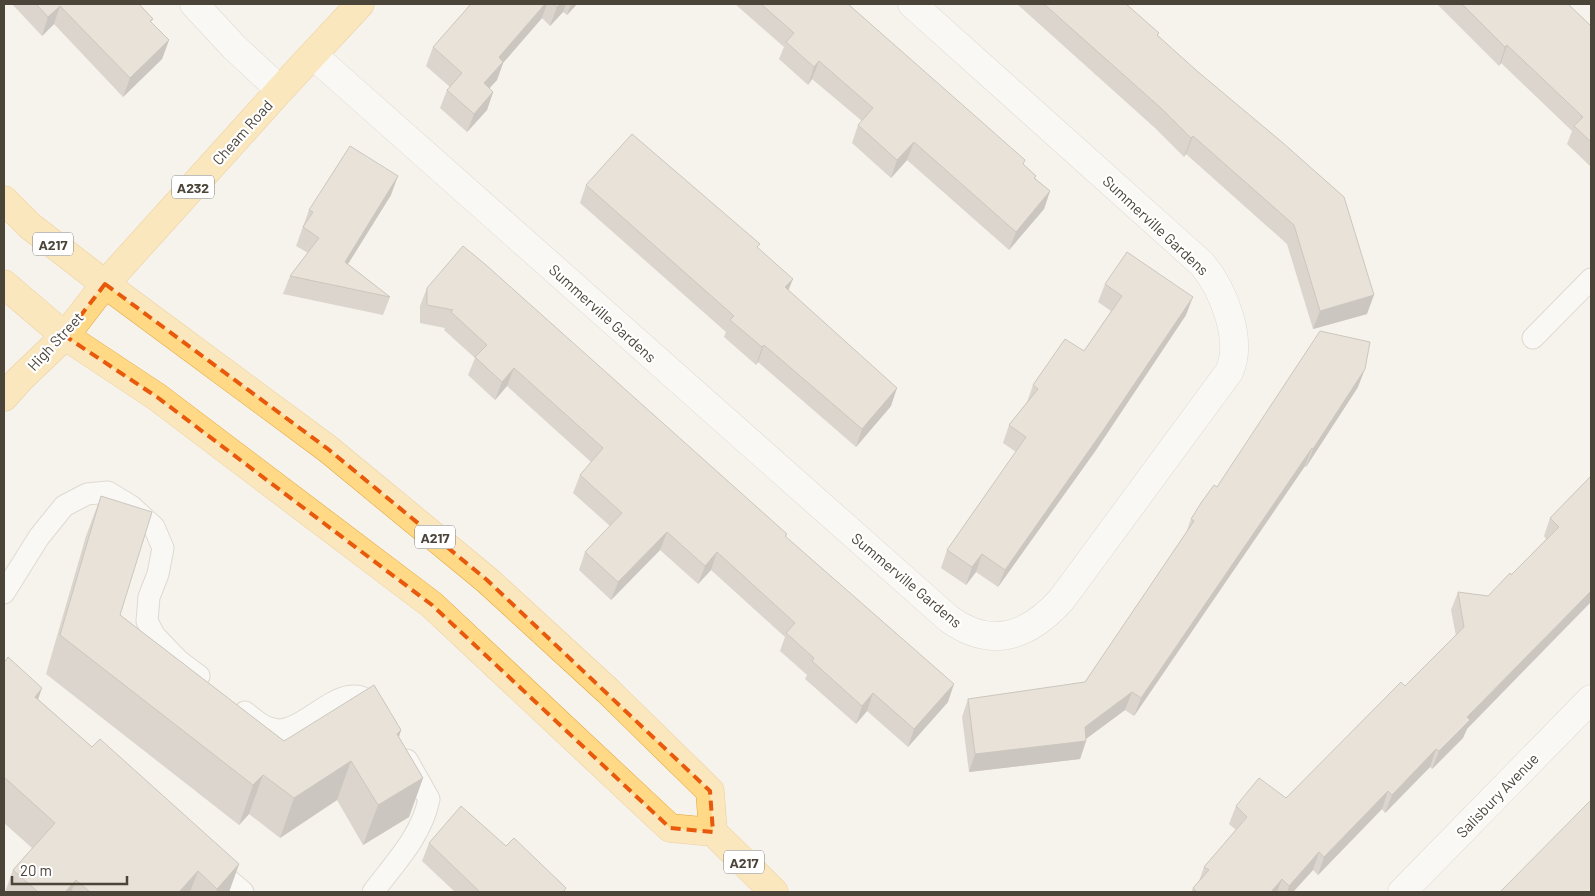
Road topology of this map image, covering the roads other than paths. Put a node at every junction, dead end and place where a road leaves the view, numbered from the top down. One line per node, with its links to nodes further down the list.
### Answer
1 (194, 4): 5 (street)
2 (360, 4): 4 (highway, Cheam Road / A232)
3 (912, 4): 4 (street, Summerville Gardens)
4 (312, 55): 5 (highway, Cheam Road / A232)
5 (280, 90): 9 (highway, Cheam Road / A232)
6 (4, 200): 9 (highway, A217)
7 (1591, 279): 11 (lane)
8 (4, 284): 10 (highway, A217)
9 (105, 284): 10 (highway, High Street / A232); 15 (highway, A217)
10 (65, 336): 12 (highway, High Street / A232); 15 (highway, A217)
11 (1533, 338)
12 (4, 397)
13 (4, 592): 18 (lane)
14 (1591, 699): 20 (street, Salisbury Avenue)
15 (713, 832): 19 (highway, A217)
16 (198, 853): 17 (lane)
17 (243, 892)
18 (373, 892)
19 (774, 892)
20 (1402, 892)

